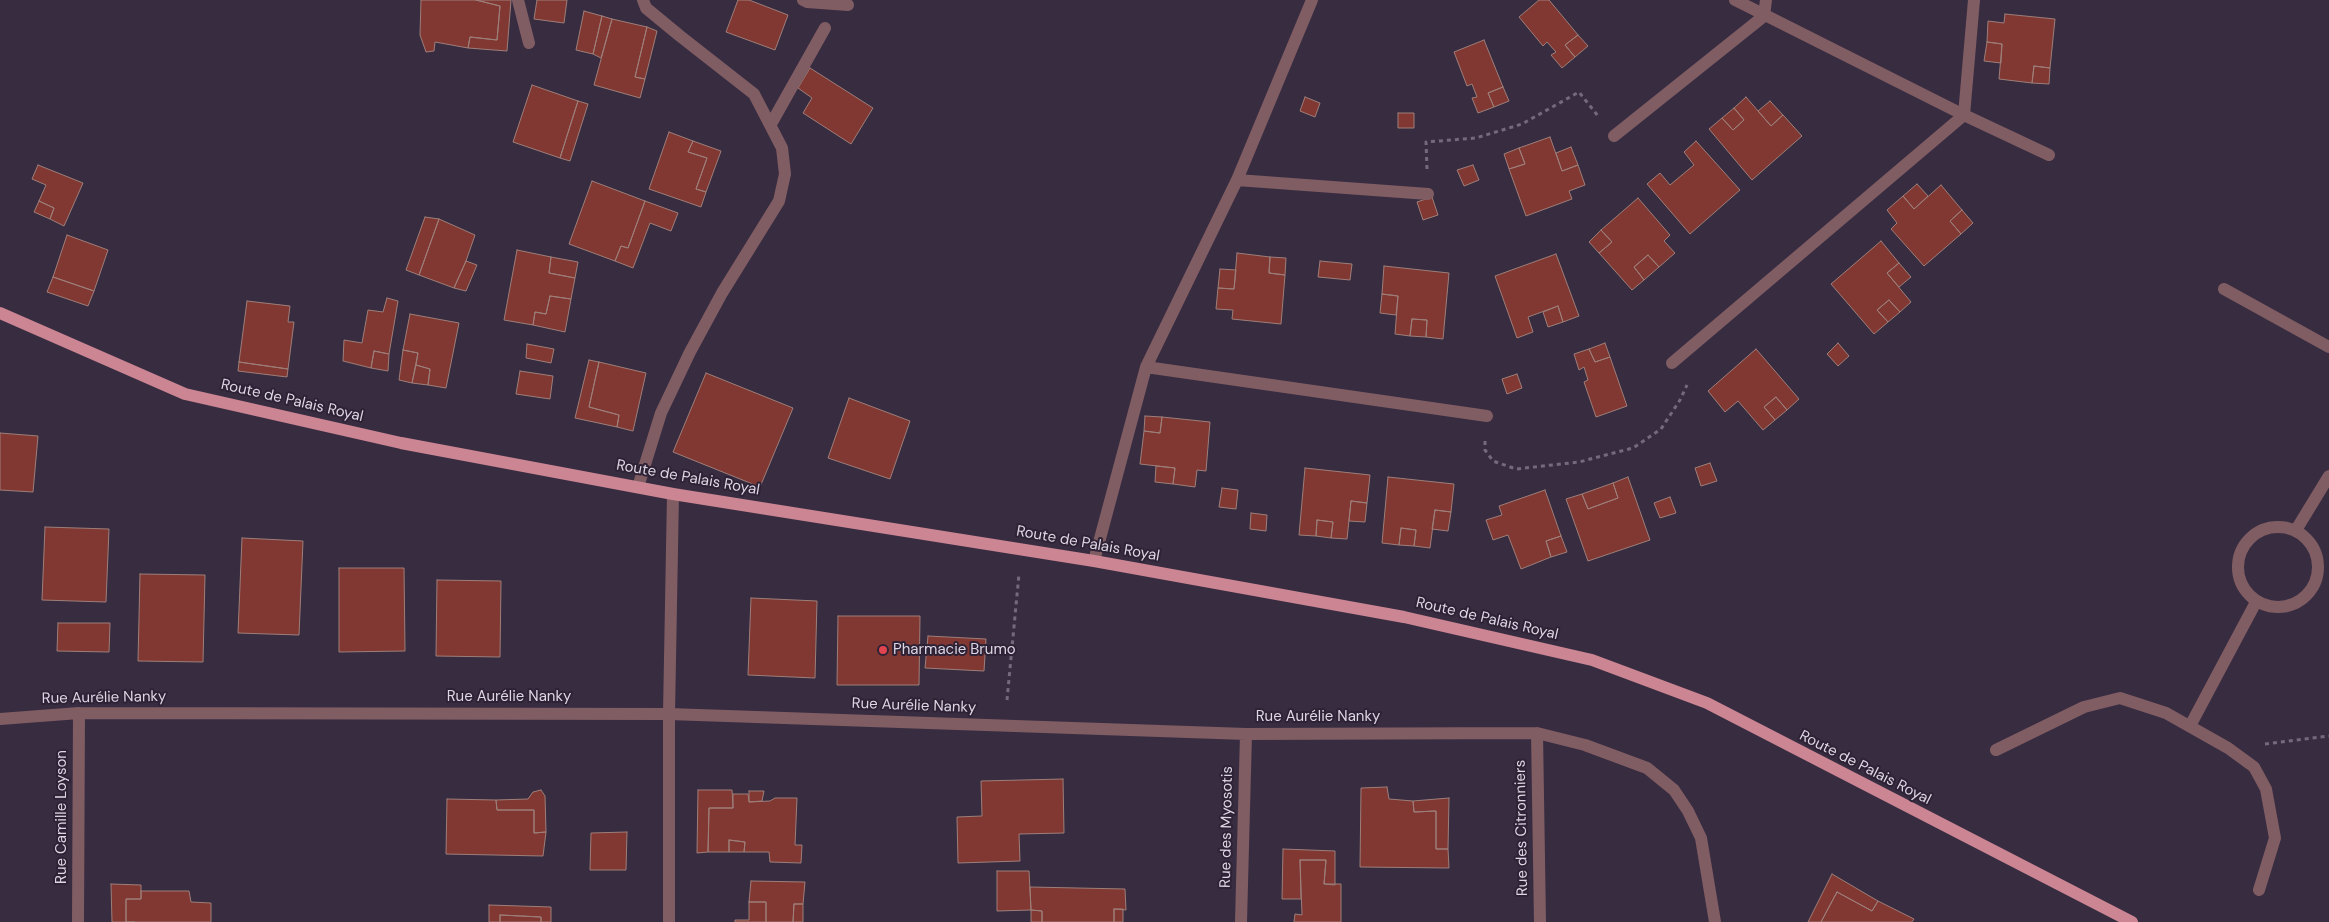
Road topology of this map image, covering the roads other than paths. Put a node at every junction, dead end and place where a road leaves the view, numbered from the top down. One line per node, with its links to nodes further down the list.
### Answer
1 (518, 0): 11 (street)
2 (643, 0): 13 (street)
3 (803, 0): 8 (street)
4 (1312, 0): 16 (street)
5 (1735, 0): 9 (street)
6 (1766, 0): 9 (street)
7 (1974, 0): 12 (street)
8 (848, 5)
9 (1764, 16): 12 (street); 14 (street)
10 (825, 28): 13 (street)
11 (529, 43)
12 (1964, 115): 15 (street); 21 (street)
13 (771, 124): 25 (street)
14 (1614, 136)
15 (2049, 155)
16 (1236, 180): 17 (street); 22 (street)
17 (1428, 194)
18 (2224, 289): 20 (street)
19 (0, 313): 25 (main road, Route de Palais Royal)
20 (2329, 347)
21 (1672, 363)
22 (1146, 367): 23 (street); 28 (street)
23 (1487, 416)
24 (2329, 476): 27 (street)
25 (638, 487): 26 (main road, Route de Palais Royal)
26 (673, 494): 28 (main road, Route de Palais Royal); 31 (street)
27 (2296, 530): 29 (street); 29 (street)
28 (1094, 561): 43 (main road, Route de Palais Royal)
29 (2256, 602): 33 (street)
30 (79, 713): 31 (street, Rue Aurélie Nanky); 32 (street, Rue Aurélie Nanky); 38 (street, Rue Camille Loyson)
31 (669, 714): 35 (street, Rue Aurélie Nanky); 39 (street)
32 (0, 719)
33 (2190, 726): 36 (street); 37 (street)
34 (1537, 733): 35 (street, Rue Aurélie Nanky); 41 (street, Rue des Citronniers); 42 (street, Rue Aurélie Nanky)
35 (1246, 734): 40 (street, Rue des Myosotis)
36 (1996, 750)
37 (2259, 890)
38 (78, 922)
39 (669, 922)
40 (1241, 922)
41 (1540, 922)
42 (1715, 922)
43 (2132, 922)

